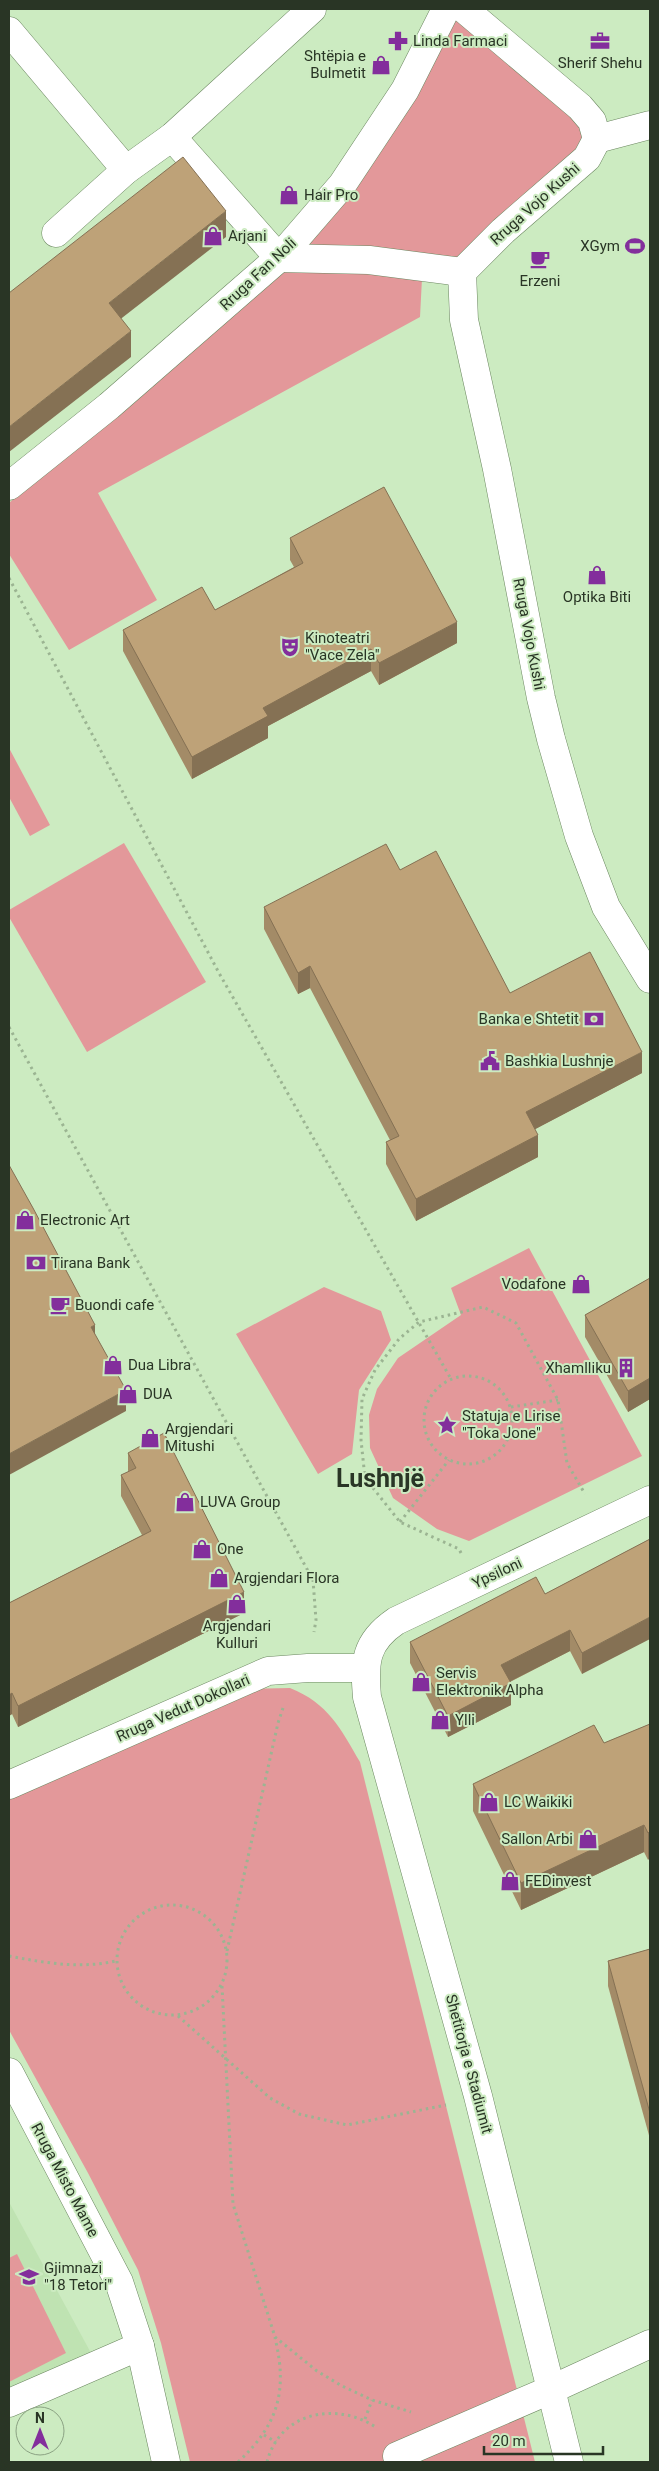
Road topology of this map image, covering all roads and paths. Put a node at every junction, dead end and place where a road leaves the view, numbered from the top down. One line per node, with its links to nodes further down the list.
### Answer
1 (312, 9): 6 (main road)
2 (446, 9): 10 (main road, Rruga Fan Noli)
3 (464, 9): 7 (main road)
4 (9, 31): 8 (main road)
5 (650, 125): 7 (main road)
6 (172, 137): 8 (main road); 10 (main road)
7 (597, 138): 11 (main road, Rruga Vojo Kushi)
8 (126, 170): 9 (main road)
9 (56, 234)
10 (279, 258): 11 (main road); 12 (main road, Rruga Fan Noli)
11 (462, 272): 14 (main road, Rruga Vojo Kushi)
12 (9, 486)
13 (9, 578): 16 (path)
14 (650, 979)
15 (9, 1027): 25 (path)
16 (419, 1322): 17 (path); 18 (path); 22 (path)
17 (451, 1379): 19 (path); 20 (path)
18 (558, 1400): 19 (path); 23 (path)
19 (511, 1407): 20 (path)
20 (449, 1460): 22 (path)
21 (650, 1500): 23 (main road, Ypsiloni)
22 (400, 1522): 24 (path)
23 (603, 1524): 24 (main road, Ypsiloni)
24 (477, 1582): 26 (main road, Ypsiloni)
25 (308, 1668): 26 (main road, Rruga Vedut Dokollari); 28 (main road, Rruga Vedut Dokollari)
26 (365, 1668): 36 (main road, Shetitorja e Stadiumit)
27 (287, 1696): 29 (path)
28 (9, 1785)
29 (227, 1951): 31 (path); 32 (path)
30 (9, 1956): 31 (path)
31 (116, 1961): 33 (path)
32 (222, 1986): 33 (path); 34 (path)
33 (177, 2016): 34 (path)
34 (226, 2057): 36 (path); 37 (path)
35 (9, 2072): 39 (main road, Rruga Misto Mame)
36 (478, 2096): 40 (main road, Shetitorja e Stadiumit)
37 (275, 2337): 41 (path); 46 (path)
38 (650, 2344): 40 (main road)
39 (140, 2346): 42 (main road); 49 (main road, Rruga Misto Mame)
40 (550, 2390): 45 (main road); 52 (main road, Shetitorja e Stadiumit)
41 (372, 2400): 44 (path); 45 (path)
42 (9, 2403)
43 (333, 2412): 47 (path)
44 (365, 2419)
45 (463, 2427): 48 (main road)
46 (264, 2434): 47 (path); 50 (path)
47 (276, 2442): 51 (path)
48 (397, 2456)
49 (166, 2462)
50 (238, 2462)
51 (267, 2462)
52 (569, 2462)

